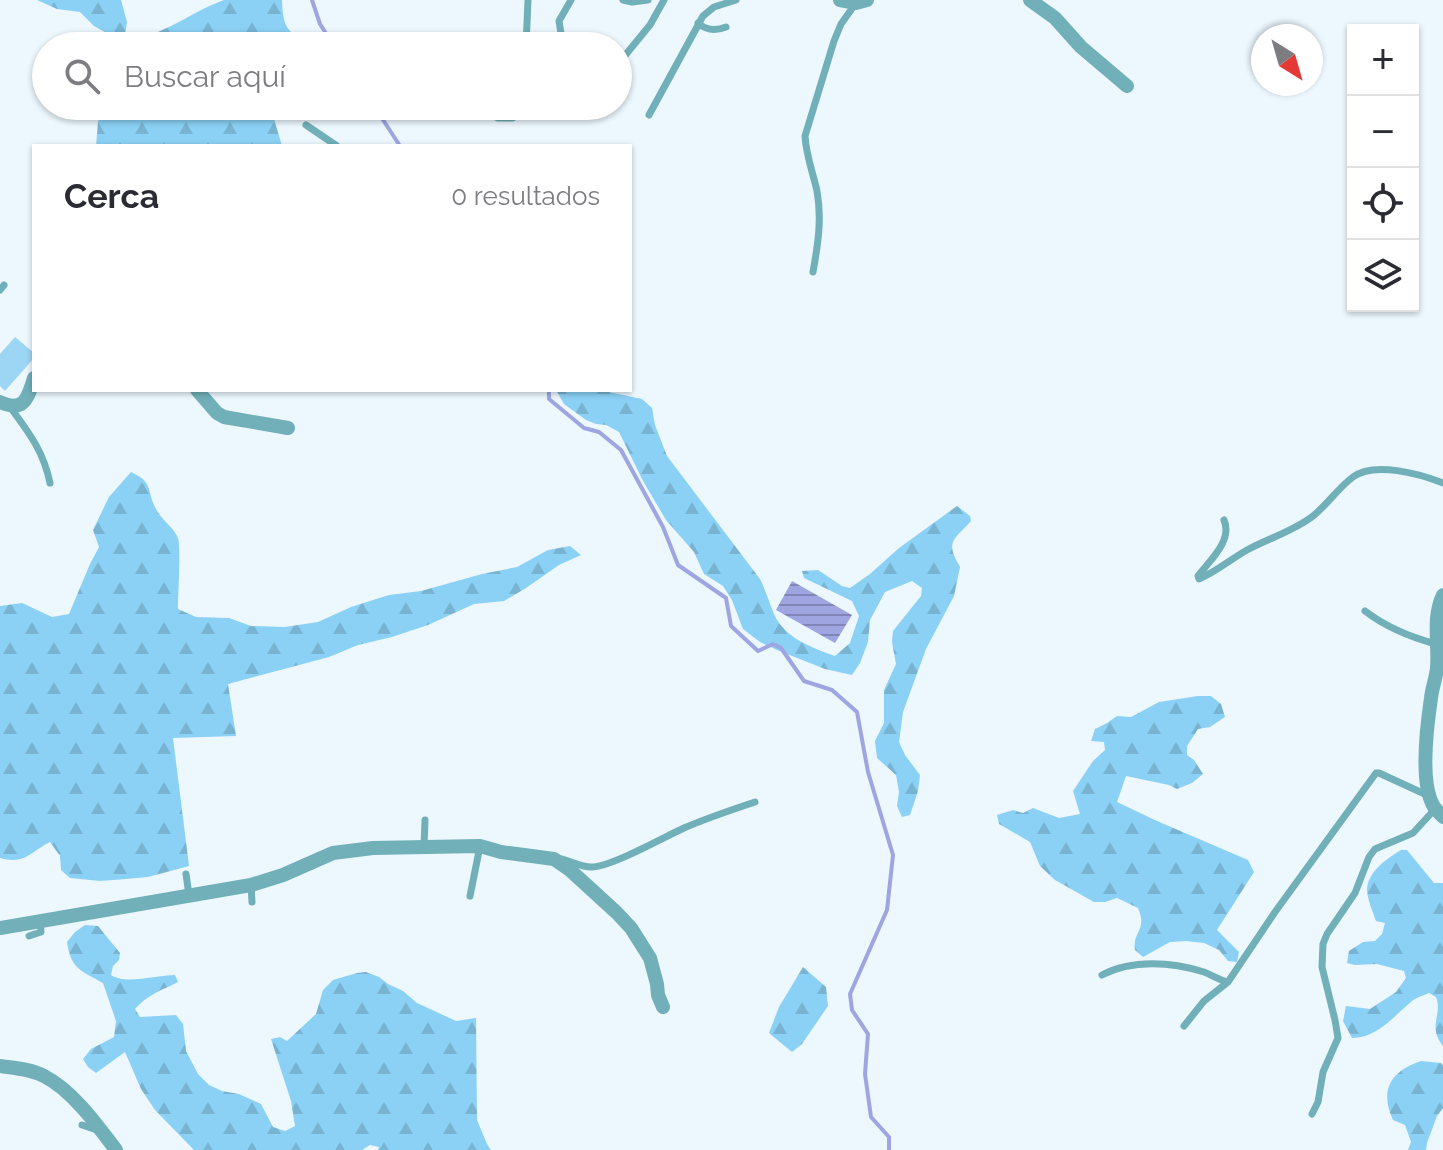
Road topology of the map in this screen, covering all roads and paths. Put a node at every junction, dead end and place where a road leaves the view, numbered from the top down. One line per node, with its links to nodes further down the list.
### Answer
1 (528, 0): 12 (lane)
2 (571, 0): 13 (lane)
3 (623, 0): 4 (lane)
4 (648, 0)
5 (664, 0): 14 (lane)
6 (736, 0): 10 (lane)
7 (840, 0): 9 (street)
8 (1030, 0): 15 (street)
9 (861, 1): 19 (lane)
10 (698, 23): 11 (lane); 16 (lane)
11 (726, 27)
12 (527, 32)
13 (561, 32)
14 (632, 47)
15 (1127, 86)
16 (649, 115)
17 (306, 125): 18 (lane)
18 (334, 144)
19 (813, 272)
20 (32, 385): 22 (street)
21 (199, 392): 23 (street)
22 (6, 404): 24 (lane)
23 (288, 428)
24 (50, 483)
25 (1443, 483): 26 (lane)
26 (1224, 520)
27 (1443, 595): 29 (street)
28 (1365, 611): 30 (lane)
29 (1440, 620): 30 (street)
30 (1436, 644): 32 (street)
31 (755, 802): 36 (lane)
32 (1436, 807): 46 (lane); 50 (lane)
33 (425, 820): 34 (lane)
34 (424, 846): 35 (street); 38 (street)
35 (480, 846): 36 (street); 40 (lane)
36 (554, 859): 47 (street)
37 (186, 874): 39 (lane)
38 (251, 885): 39 (street); 41 (lane)
39 (189, 895): 42 (street)
40 (470, 896)
41 (252, 902)
42 (40, 921): 43 (street); 44 (lane)
43 (0, 928)
44 (29, 936)
45 (1102, 975): 46 (lane)
46 (1228, 982): 48 (lane)
47 (663, 1007)
48 (1184, 1026)
49 (0, 1066): 52 (street)
50 (1312, 1114)
51 (82, 1125): 52 (lane)
52 (103, 1132): 53 (street)
53 (116, 1150)

